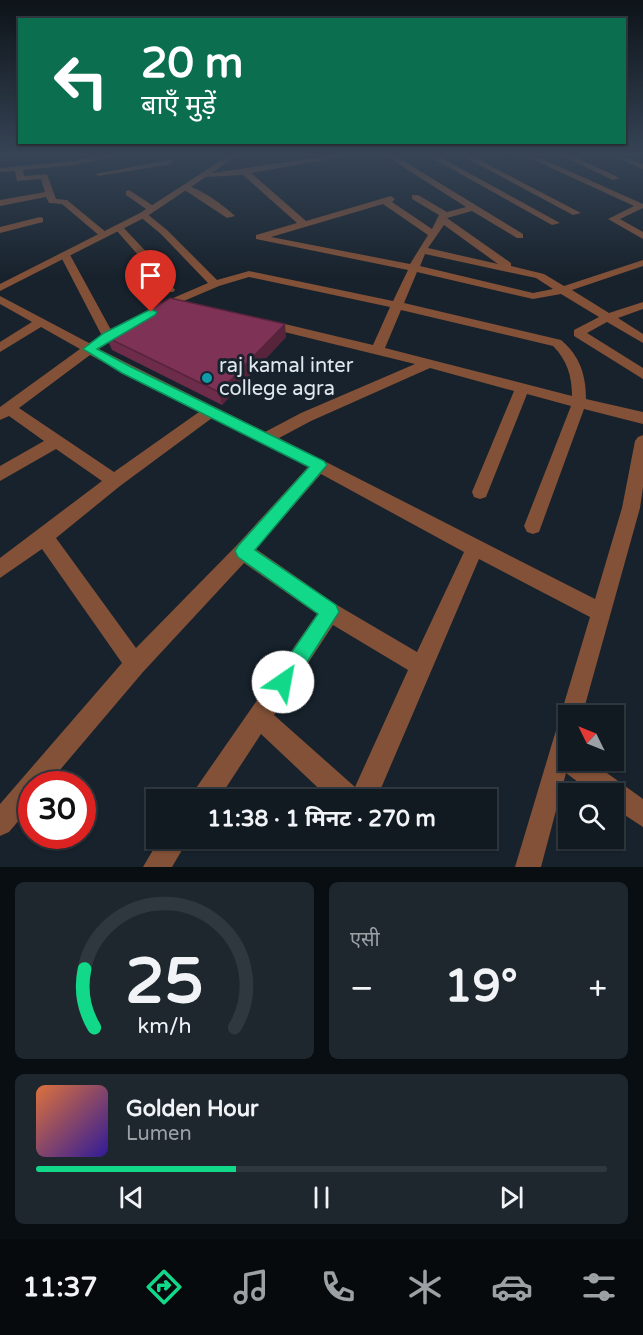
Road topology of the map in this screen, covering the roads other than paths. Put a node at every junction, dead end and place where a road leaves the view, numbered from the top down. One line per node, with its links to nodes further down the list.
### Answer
1 (46, 194): 12 (street)
2 (49, 194): 26 (street)
3 (130, 194): 15 (street)
4 (175, 194): 15 (street)
5 (198, 194): 17 (street)
6 (271, 194): 21 (street)
7 (454, 194): 13 (street)
8 (502, 194): 22 (street)
9 (540, 194): 16 (street)
10 (616, 194): 14 (street)
11 (415, 197): 19 (street)
12 (0, 202)
13 (475, 207): 19 (street); 27 (street)
14 (629, 210): 18 (street); 28 (street)
15 (148, 212): 23 (street); 34 (street)
16 (576, 213)
17 (230, 216)
18 (643, 216)
19 (442, 219): 25 (street); 33 (street)
20 (40, 220): 24 (street)
21 (303, 223): 25 (street); 32 (street)
22 (555, 223)
23 (119, 228): 26 (street); 37 (street)
24 (0, 230)
25 (433, 234): 29 (street)
26 (104, 235): 30 (street)
27 (520, 236)
28 (643, 236)
29 (422, 250): 32 (street); 33 (street)
30 (65, 255): 35 (street); 45 (street)
31 (643, 263): 36 (street)
32 (414, 268): 36 (street); 39 (street)
33 (514, 270): 36 (street)
34 (214, 284): 37 (street); 39 (street)
35 (0, 288)
36 (562, 290): 42 (street)
37 (169, 297): 41 (street); 45 (street)
38 (0, 299): 44 (street)
39 (396, 305): 48 (street); 53 (street)
40 (643, 305): 42 (street)
41 (189, 308)
42 (607, 318): 46 (street); 51 (street)
43 (252, 321): 48 (street)
44 (40, 322): 47 (street); 49 (street)
45 (108, 336): 49 (street)
46 (643, 339)
47 (0, 348)
48 (378, 348): 50 (street)
49 (89, 349): 54 (street); 55 (street)
50 (430, 363): 52 (street); 57 (street)
51 (643, 374)
52 (522, 389): 53 (street); 63 (street)
53 (579, 403): 56 (street); 64 (street)
54 (5, 412): 59 (street)
55 (210, 412): 57 (street); 62 (street)
56 (643, 418)
57 (266, 438): 60 (street)
58 (643, 441): 70 (street)
59 (55, 442): 61 (street); 62 (street)
60 (319, 465): 66 (street); 67 (street)
61 (0, 474)
62 (114, 481): 65 (street)
63 (480, 492)
64 (533, 526)
65 (44, 537): 68 (street); 71 (street)
66 (475, 548): 70 (street); 72 (street)
67 (243, 551): 69 (street); 71 (street)
68 (0, 569)
69 (330, 612): 72 (street); 74 (street)
70 (601, 612): 73 (street)
71 (135, 664): 76 (street)
72 (421, 666): 80 (street)
73 (574, 705)
74 (260, 718): 78 (street); 79 (street)
75 (558, 761): 86 (street)
76 (44, 771)
77 (584, 771): 82 (street)
78 (211, 789)
79 (338, 789)
80 (368, 789)
81 (18, 802): 83 (street)
82 (643, 814)
83 (0, 823)
84 (168, 849): 85 (street)
85 (156, 867)
86 (528, 867)

